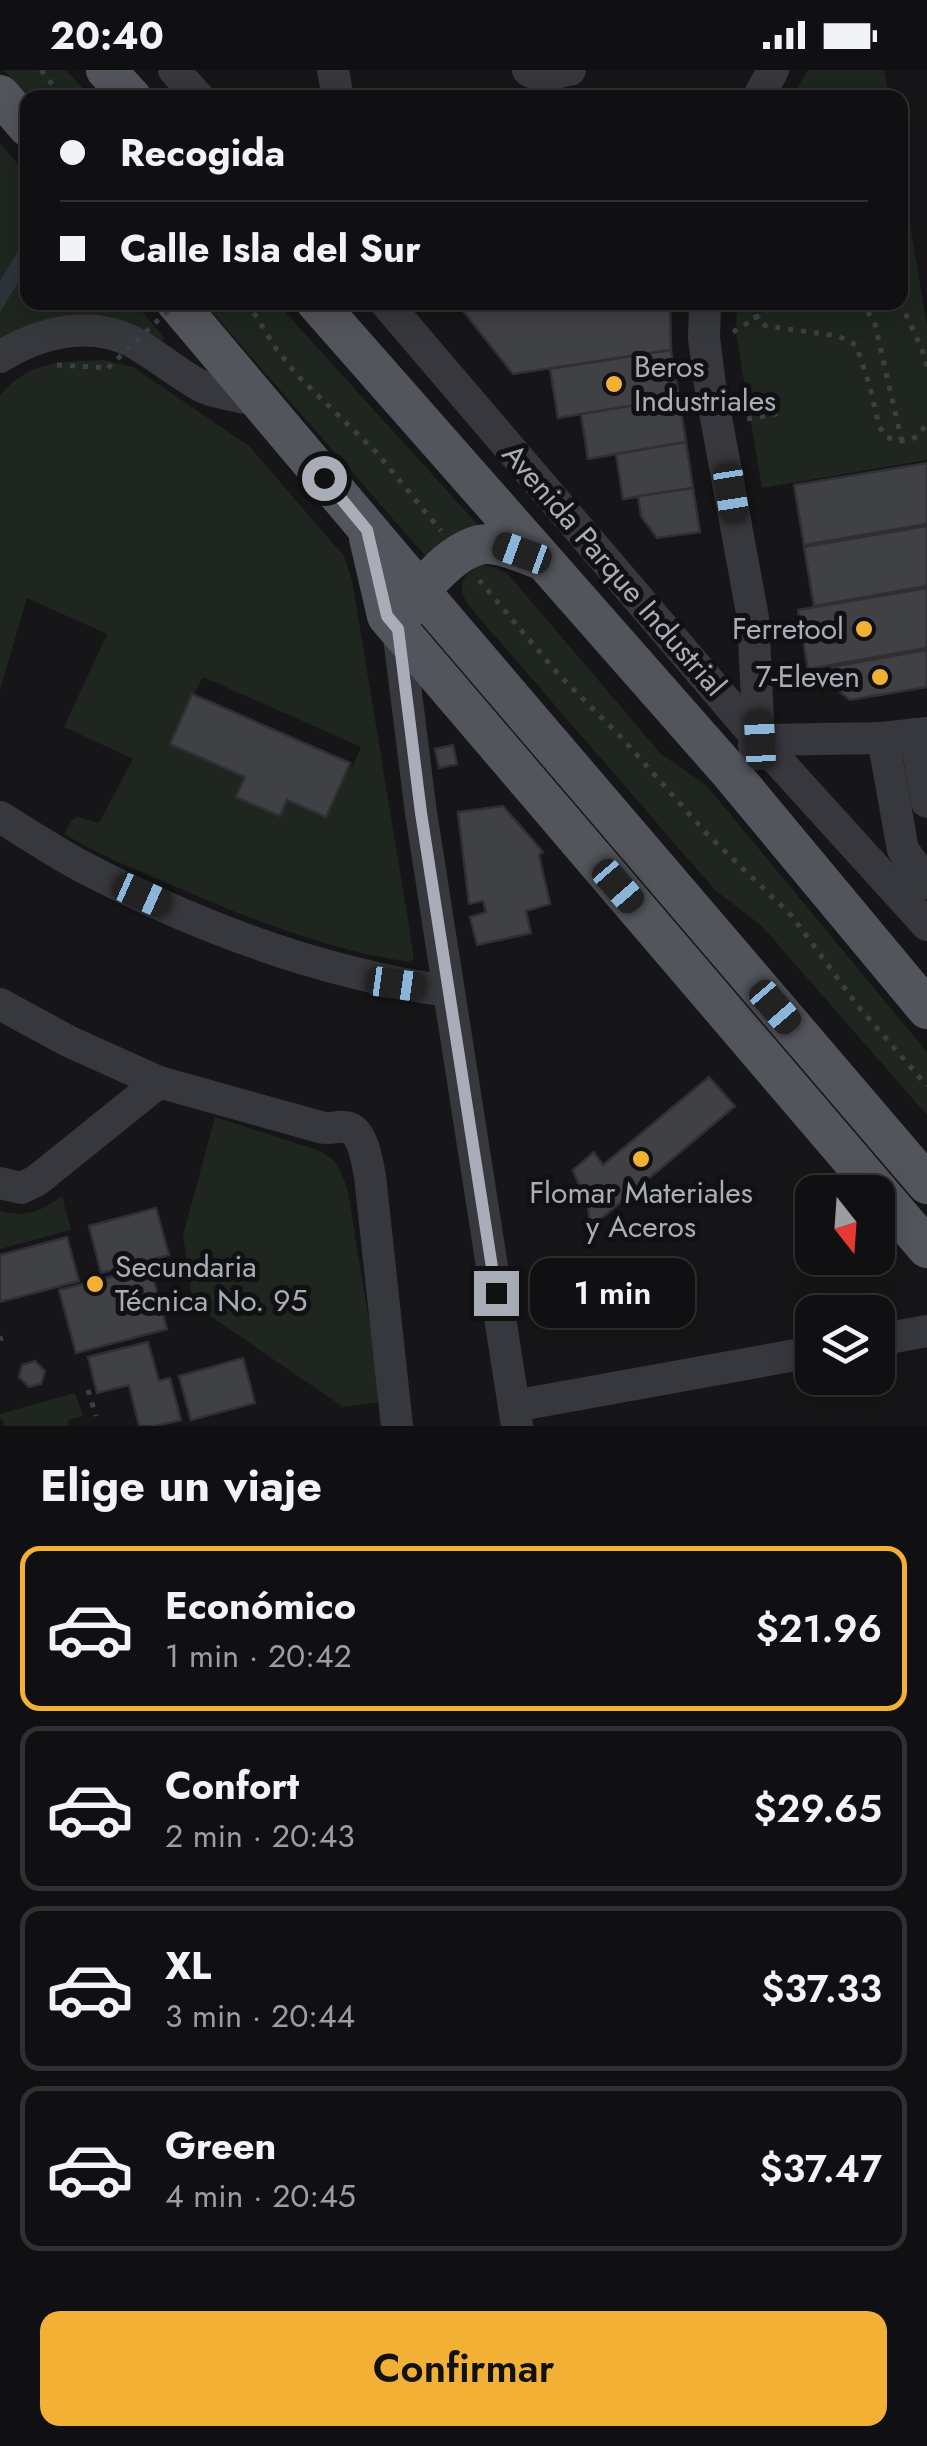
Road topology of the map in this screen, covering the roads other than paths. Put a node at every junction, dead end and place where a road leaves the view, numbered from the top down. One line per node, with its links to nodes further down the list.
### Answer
1 (106, 70): 5 (main road)
2 (174, 70): 6 (street)
3 (528, 70): 4 (street)
4 (570, 70)
5 (125, 90)
6 (192, 90)
7 (0, 95): 8 (main road)
8 (20, 118)
9 (184, 310): 14 (main road)
10 (323, 310): 16 (main road)
11 (392, 310): 20 (street, Avenida Parque Industrial)
12 (705, 310): 20 (street)
13 (0, 357): 14 (street)
14 (259, 401): 15 (main road)
15 (367, 530): 17 (main road); 18 (main road)
16 (542, 560): 17 (main road); 21 (main road)
17 (420, 591): 18 (main road); 30 (main road)
18 (398, 629): 26 (street); 34 (main road)
19 (906, 735): 20 (street); 22 (street); 24 (street)
20 (760, 740): 21 (street); 25 (street, Avenida Parque Industrial)
21 (728, 771): 28 (main road)
22 (927, 802)
23 (0, 818): 26 (street)
24 (926, 881)
25 (927, 924)
26 (448, 991): 38 (street)
27 (0, 1004): 29 (street)
28 (927, 1009)
29 (158, 1082): 32 (street); 39 (street)
30 (877, 1126): 31 (main road); 33 (main road)
31 (927, 1137)
32 (0, 1184)
33 (927, 1184)
34 (927, 1248)
35 (927, 1332): 36 (street)
36 (895, 1337)
37 (795, 1356): 38 (street)
38 (516, 1416)
39 (397, 1426)

